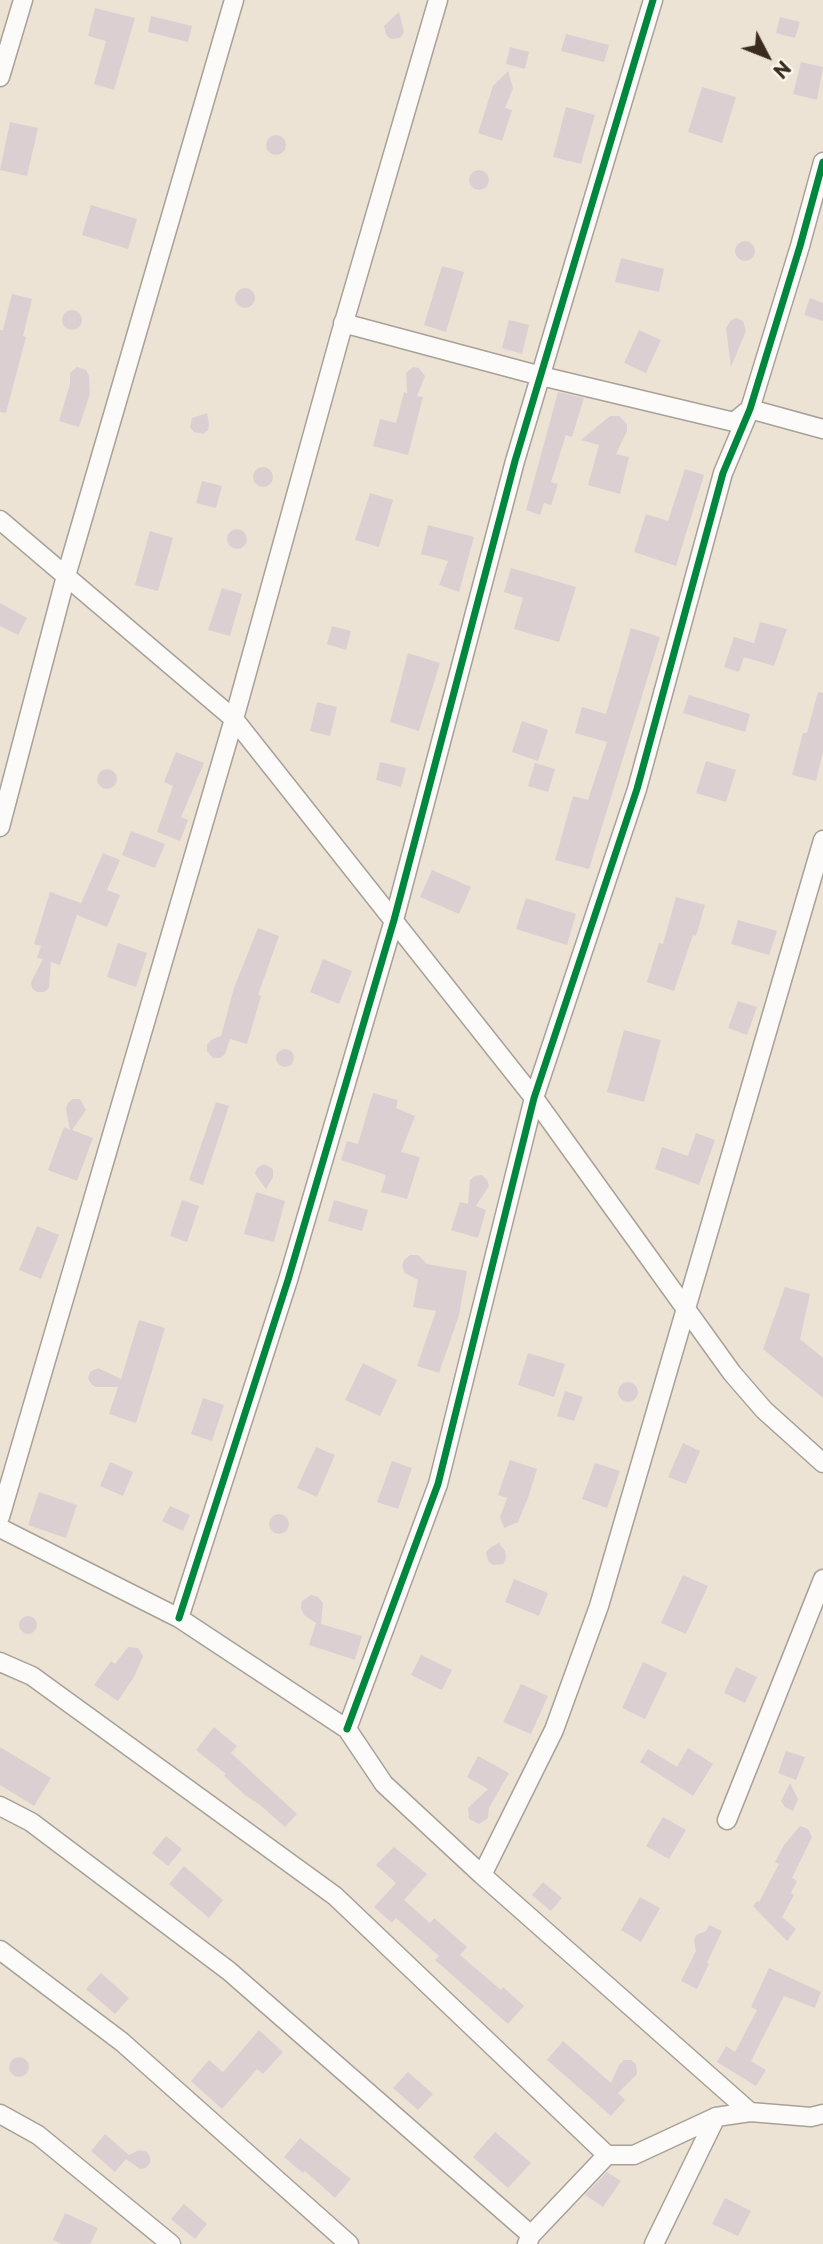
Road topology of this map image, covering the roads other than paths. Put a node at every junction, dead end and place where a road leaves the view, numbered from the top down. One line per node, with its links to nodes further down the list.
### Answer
1 (23, 0): 5 (street)
2 (234, 0): 12 (street)
3 (438, 0): 7 (street)
4 (653, 0): 8 (street)
5 (0, 77)
6 (823, 162): 9 (street)
7 (343, 323): 8 (street); 13 (street)
8 (541, 376): 9 (street); 16 (street)
9 (750, 409): 10 (street); 17 (street)
10 (823, 429)
11 (0, 520): 12 (street)
12 (66, 576): 13 (street); 14 (street)
13 (234, 719): 16 (street); 20 (street)
14 (0, 827)
15 (823, 840): 18 (street)
16 (394, 920): 17 (street); 23 (street)
17 (534, 1098): 18 (street); 25 (street)
18 (687, 1313): 19 (street); 28 (street)
19 (823, 1463)
20 (0, 1517)
21 (0, 1528): 23 (street)
22 (823, 1579): 27 (street)
23 (179, 1618): 25 (street)
24 (0, 1662): 34 (street)
25 (347, 1729): 28 (street)
26 (0, 1806): 35 (street)
27 (727, 1820)
28 (482, 1875): 30 (street)
29 (0, 1950): 37 (street)
30 (750, 2112): 32 (street); 33 (street)
31 (0, 2113): 36 (street)
32 (823, 2114)
33 (716, 2117): 34 (street); 38 (street)
34 (607, 2155): 35 (street)
35 (529, 2240)
36 (171, 2244)
37 (349, 2244)
38 (654, 2244)

